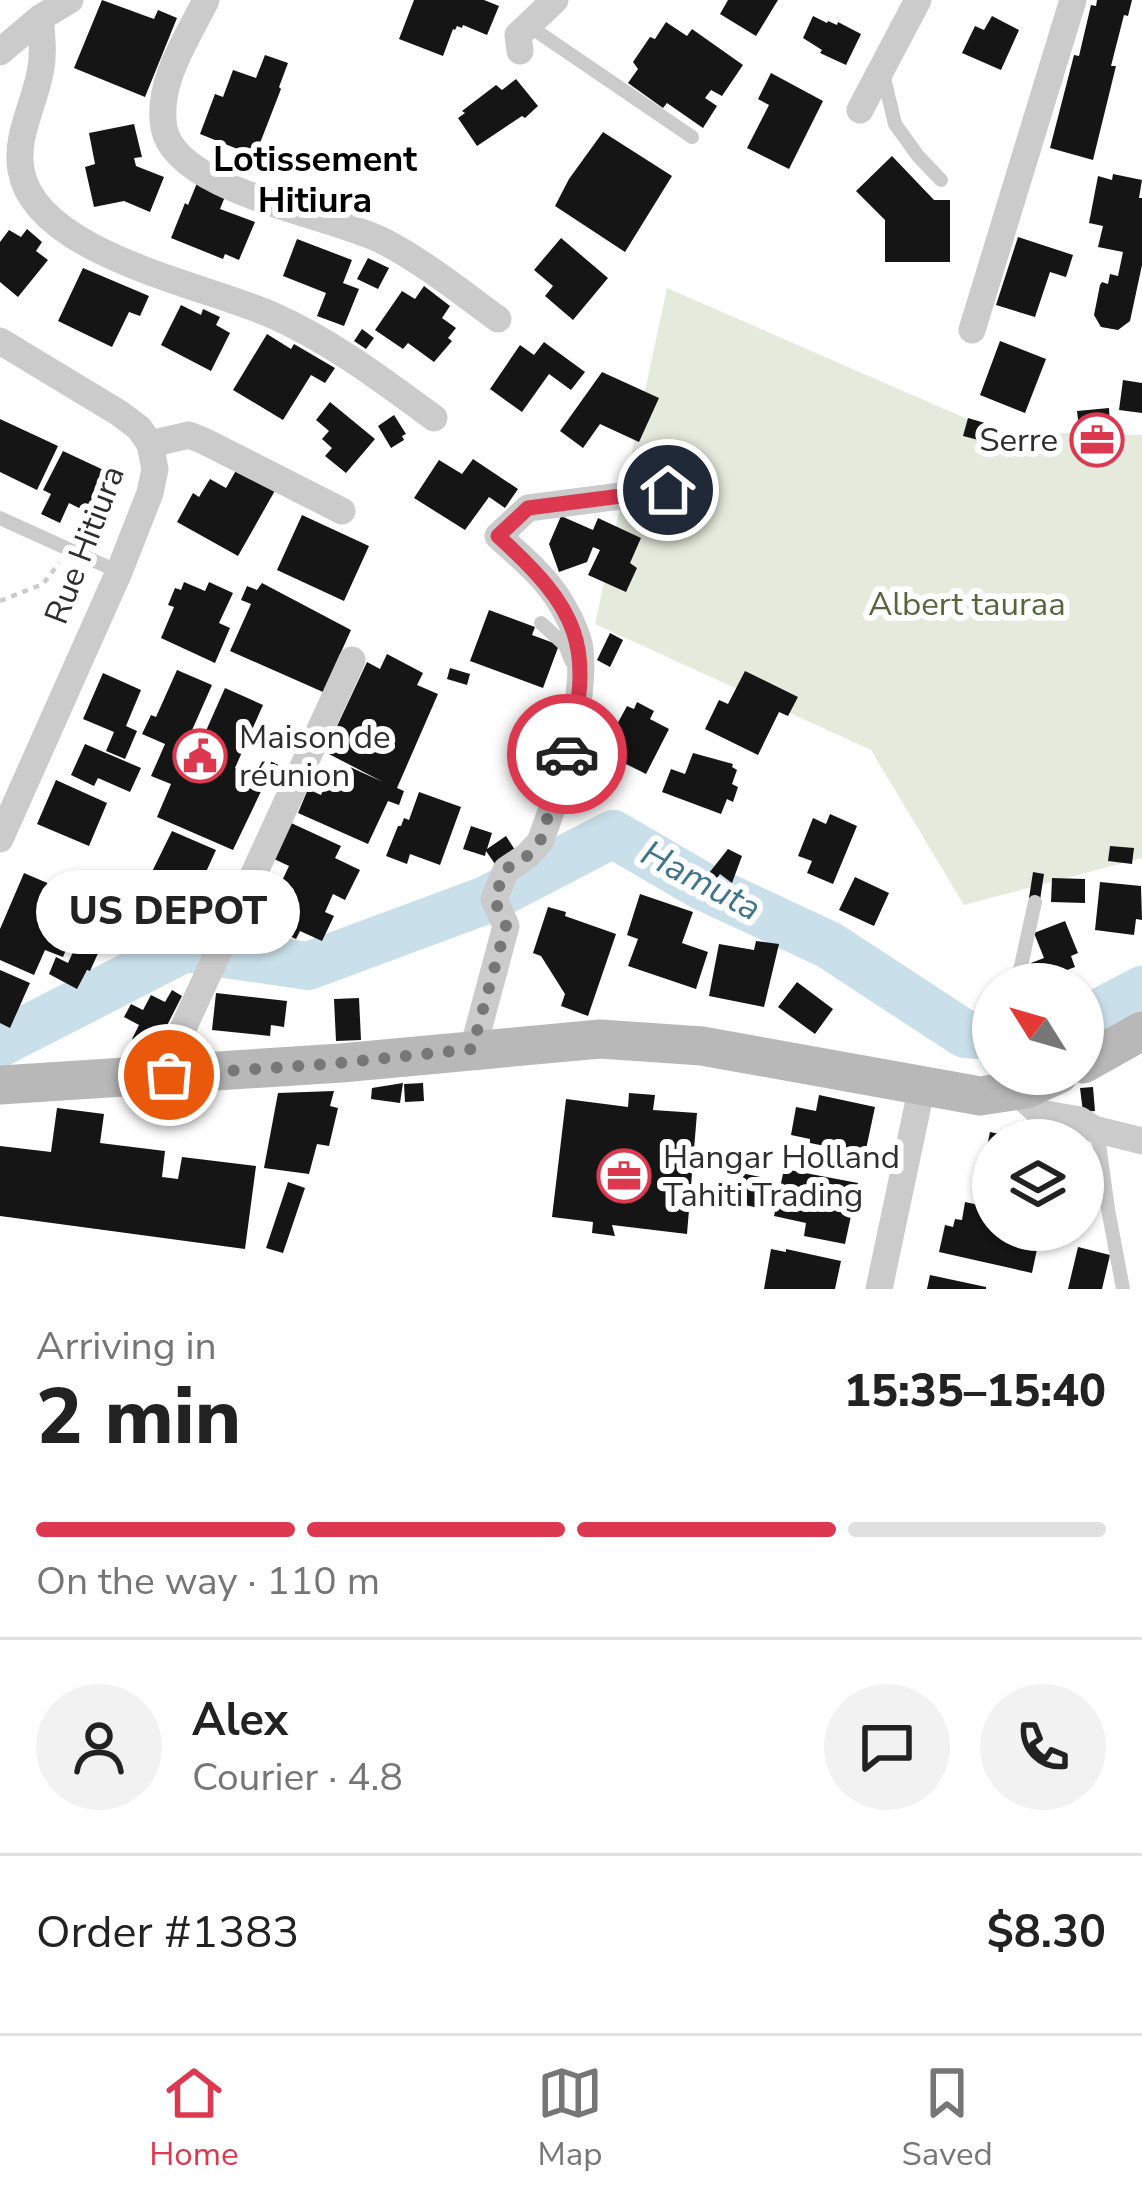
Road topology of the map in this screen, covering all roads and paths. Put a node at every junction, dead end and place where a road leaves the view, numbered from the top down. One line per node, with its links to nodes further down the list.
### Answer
1 (70, 0): 6 (street)
2 (206, 0): 13 (street)
3 (555, 0): 7 (street)
4 (918, 0): 9 (street)
5 (1073, 0): 14 (street)
6 (40, 18): 8 (street); 16 (street)
7 (524, 38): 11 (lane)
8 (0, 52)
9 (881, 69): 10 (street); 12 (lane)
10 (860, 110)
11 (692, 137)
12 (941, 180)
13 (498, 320)
14 (972, 330)
15 (0, 340): 17 (street, Rue Hitiura)
16 (434, 418)
17 (149, 443): 19 (street); 22 (street, Rue Hitiura)
18 (668, 490): 26 (street)
19 (341, 512)
20 (0, 518): 21 (lane)
21 (70, 549): 22 (lane); 23 (path)
22 (119, 572): 27 (street, Rue Hitiura)
23 (0, 601)
24 (541, 623): 26 (lane)
25 (352, 659): 33 (street)
26 (578, 697): 31 (street)
27 (0, 839)
28 (1035, 902): 29 (lane)
29 (1022, 963)
30 (1142, 1031): 32 (main road)
31 (472, 1049): 33 (main road); 35 (main road)
32 (1104, 1052)
33 (169, 1075): 34 (main road)
34 (0, 1085)
35 (922, 1086): 36 (main road); 42 (street)
36 (972, 1095)
37 (1020, 1095): 38 (street)
38 (1075, 1119)
39 (1104, 1132): 40 (street)
40 (1142, 1141)
41 (1104, 1184): 43 (lane)
42 (880, 1289)
43 (1123, 1289)

